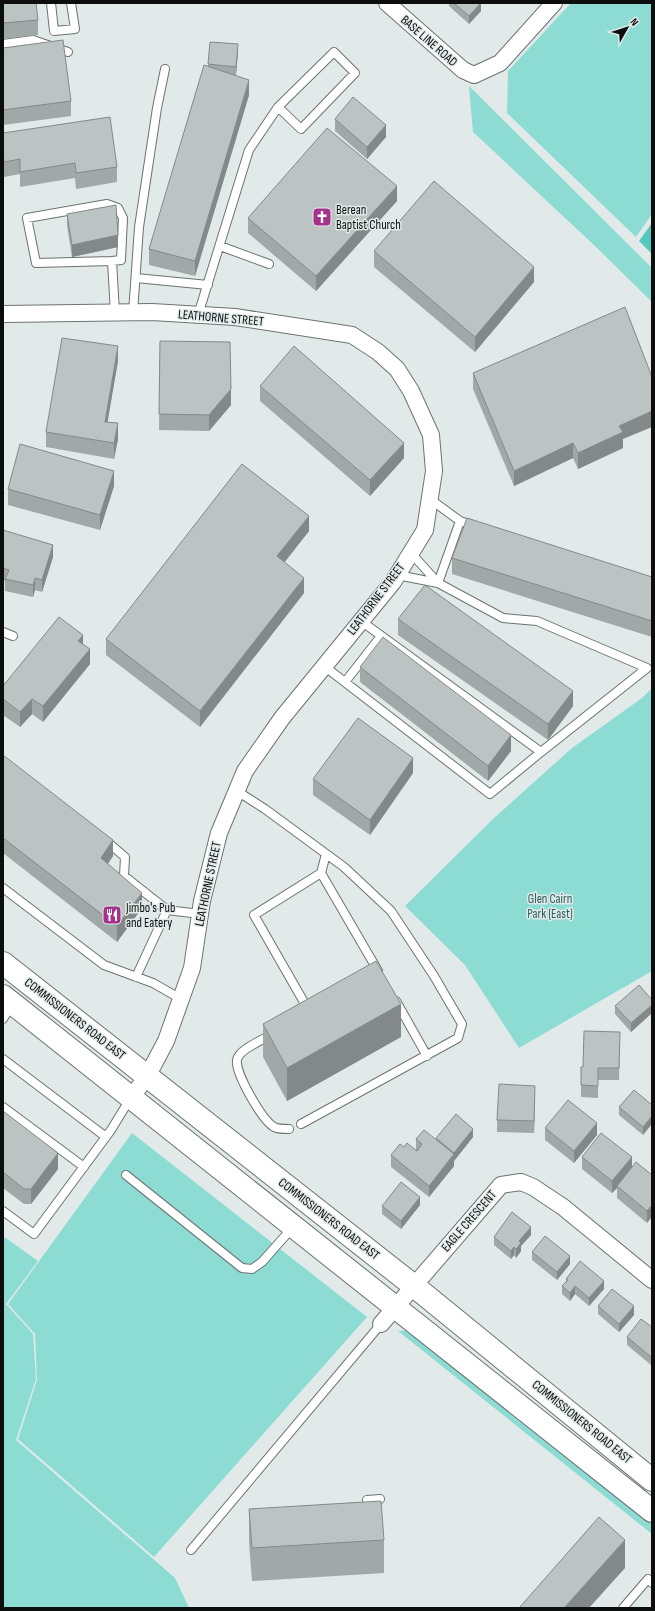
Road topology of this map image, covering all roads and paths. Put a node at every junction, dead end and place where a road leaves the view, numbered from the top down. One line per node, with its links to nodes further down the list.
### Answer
1 (51, 3): 2 (lane)
2 (72, 3)
3 (387, 3): 4 (street, BASE LINE ROAD)
4 (554, 3)
5 (3, 44): 6 (lane)
6 (68, 52)
7 (165, 69): 12 (lane)
8 (278, 107): 8 (lane); 9 (lane)
9 (220, 246): 11 (lane); 13 (lane)
10 (112, 261): 10 (lane); 14 (lane)
11 (269, 264)
12 (136, 278): 13 (lane); 15 (lane)
13 (208, 285): 17 (lane)
14 (115, 313): 15 (street, LEATHORNE STREET); 16 (street, LEATHORNE STREET)
15 (133, 313): 17 (street, LEATHORNE STREET)
16 (3, 314)
17 (198, 315): 18 (street, LEATHORNE STREET)
18 (430, 499): 19 (lane); 21 (street, LEATHORNE STREET)
19 (460, 521): 20 (lane); 23 (lane)
20 (482, 528)
21 (411, 553): 22 (street, LEATHORNE STREET); 23 (lane)
22 (397, 575): 23 (lane); 24 (street, LEATHORNE STREET)
23 (438, 583): 29 (lane)
24 (361, 621): 27 (lane); 28 (street, LEATHORNE STREET)
25 (3, 632): 26 (lane)
26 (13, 636)
27 (380, 636): 30 (lane); 31 (lane)
28 (324, 666): 30 (lane); 32 (street, LEATHORNE STREET)
29 (649, 666): 31 (lane)
30 (345, 682): 31 (lane)
31 (541, 752)
32 (237, 791): 34 (lane); 38 (street, LEATHORNE STREET)
33 (101, 837): 37 (lane)
34 (326, 854): 35 (lane); 47 (lane)
35 (321, 873): 40 (lane); 45 (lane)
36 (3, 888): 41 (lane)
37 (167, 910): 38 (lane); 41 (lane)
38 (200, 914): 43 (street, LEATHORNE STREET)
39 (3, 963): 49 (main road, COMMISSIONERS ROAD EAST)
40 (378, 975)
41 (136, 977): 43 (lane)
42 (390, 991): 47 (lane)
43 (181, 999): 49 (street, LEATHORNE STREET)
44 (6, 1006): 50 (main road, COMMISSIONERS ROAD EAST)
45 (310, 1013)
46 (275, 1033): 53 (lane)
47 (427, 1056): 52 (lane)
48 (3, 1059): 54 (lane)
49 (148, 1075): 50 (street, LEATHORNE STREET); 60 (main road, COMMISSIONERS ROAD EAST)
50 (131, 1098): 54 (lane); 58 (main road, COMMISSIONERS ROAD EAST)
51 (3, 1107): 55 (lane)
52 (301, 1124)
53 (289, 1129)
54 (106, 1137): 55 (lane)
55 (84, 1167): 57 (lane)
56 (126, 1175): 58 (lane)
57 (3, 1211)
58 (293, 1227): 61 (main road, COMMISSIONERS ROAD EAST)
59 (652, 1280): 60 (street, EAGLE CRESCENT)
60 (414, 1286): 61 (street, EAGLE CRESCENT); 63 (main road, COMMISSIONERS ROAD EAST)
61 (396, 1307): 62 (street, EAGLE CRESCENT); 66 (main road, COMMISSIONERS ROAD EAST)
62 (381, 1324): 67 (lane)
63 (652, 1480)
64 (380, 1499): 65 (lane)
65 (367, 1500)
66 (652, 1511)
67 (190, 1550)
68 (652, 1582): 69 (lane)
69 (623, 1608)

